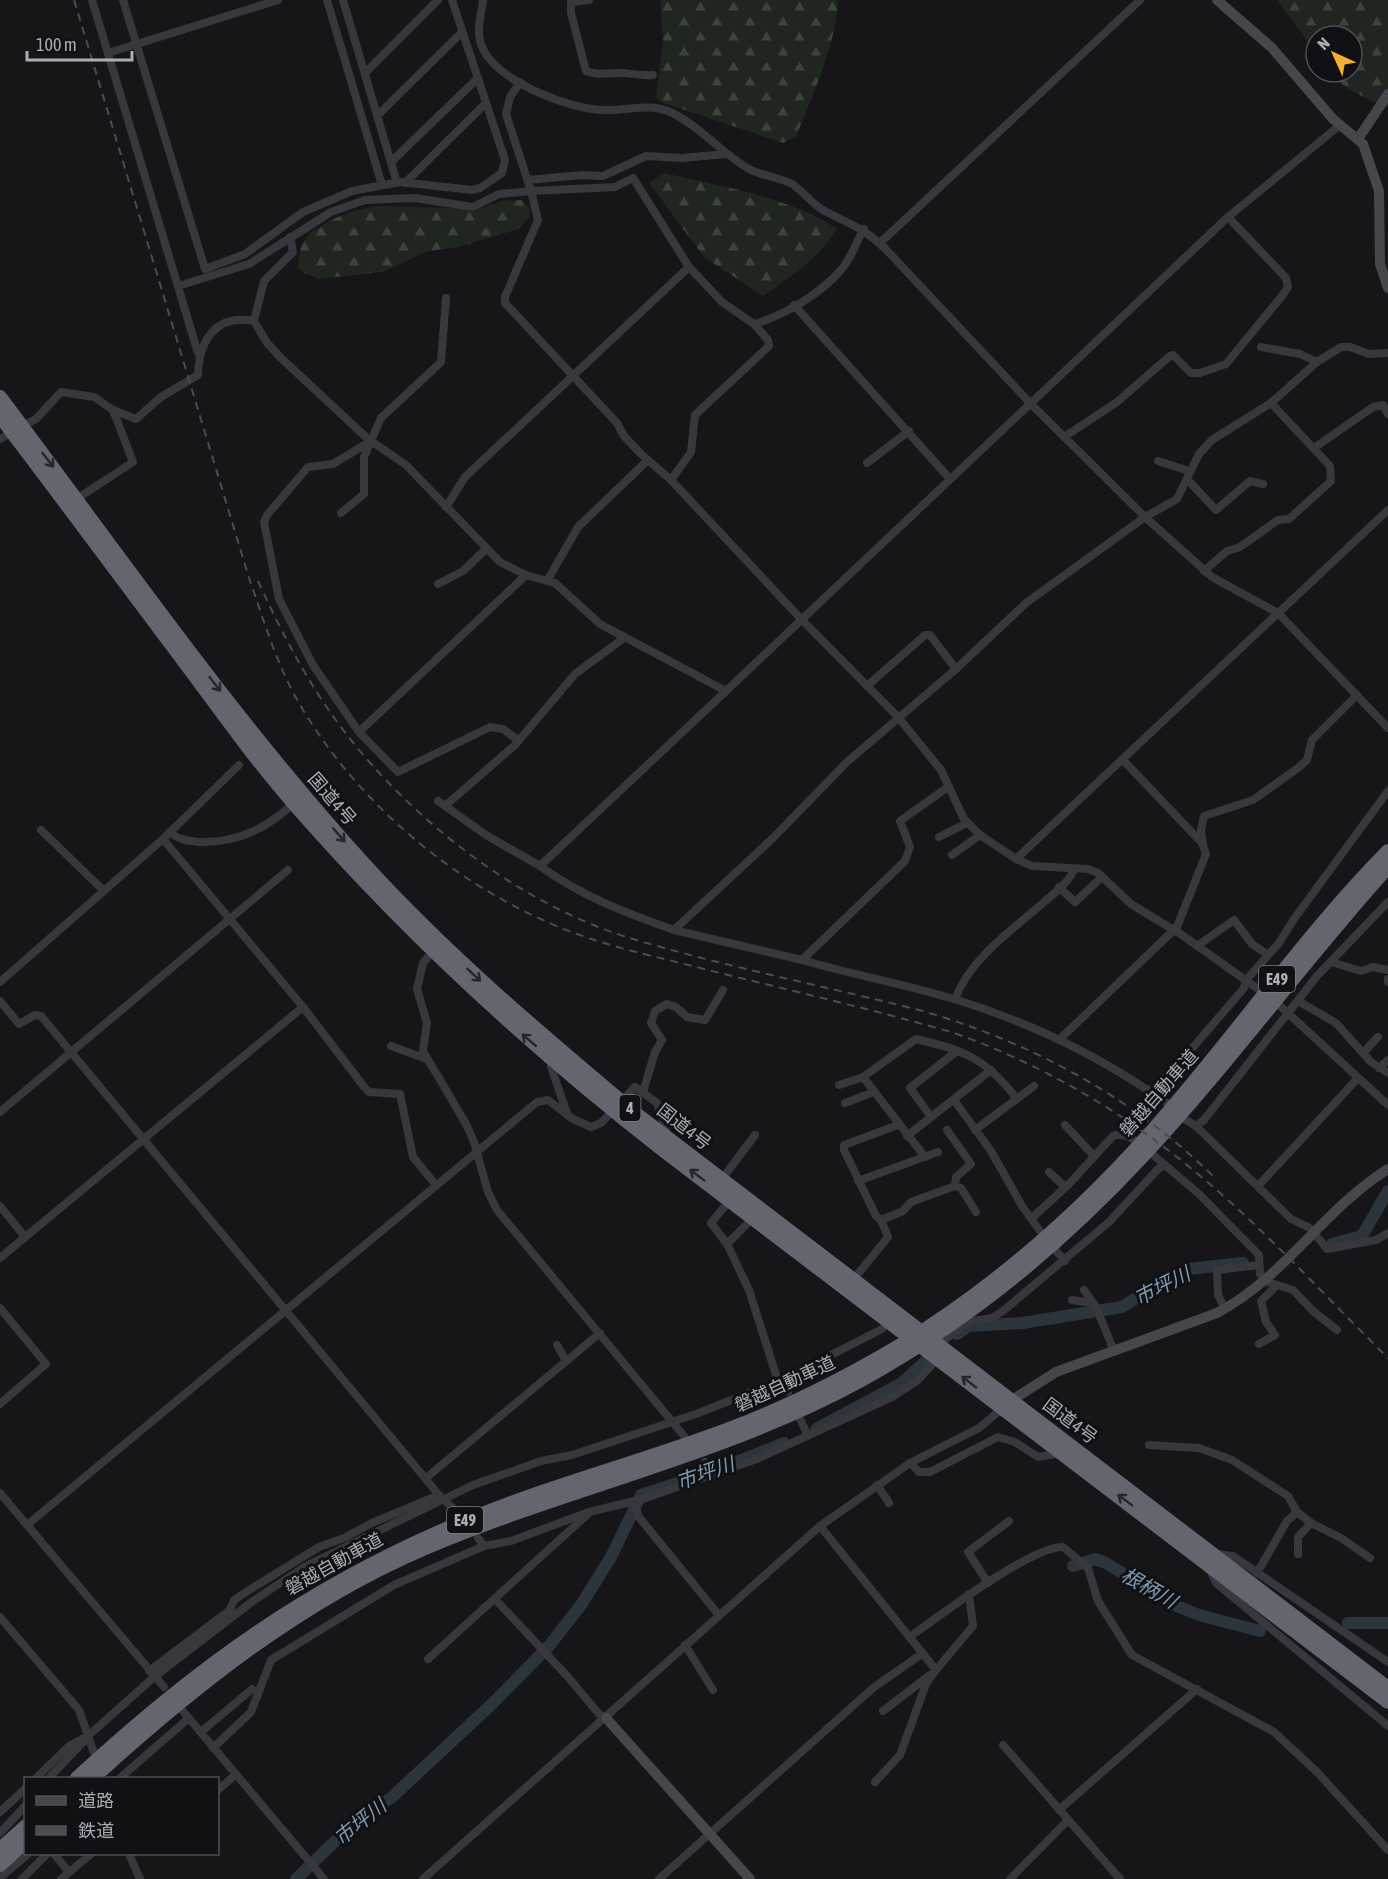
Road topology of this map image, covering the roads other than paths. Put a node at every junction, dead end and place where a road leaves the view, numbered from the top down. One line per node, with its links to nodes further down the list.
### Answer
1 (92, 0): 15 (street)
2 (123, 0): 14 (street)
3 (278, 0): 14 (street)
4 (327, 0): 29 (street)
5 (343, 0): 16 (street)
6 (438, 0): 16 (street)
7 (452, 0): 13 (street)
8 (483, 0): 19 (street)
9 (589, 0): 12 (street)
10 (1140, 0): 34 (street)
11 (1217, 0): 23 (street)
12 (571, 1): 17 (street)
13 (462, 32): 18 (street); 22 (street)
14 (136, 43): 15 (street); 36 (street)
15 (108, 53): 37 (street)
16 (365, 73): 22 (street)
17 (653, 75)
18 (478, 78): 21 (street); 26 (street)
19 (520, 82): 25 (street); 27 (street)
20 (1388, 94): 24 (street)
21 (486, 103): 28 (street); 28 (street)
22 (377, 116): 26 (street)
23 (1340, 125): 24 (street); 31 (street)
24 (1358, 139): 38 (street)
25 (726, 154): 27 (street); 32 (street)
26 (391, 162): 28 (street)
27 (527, 180): 30 (street)
28 (401, 183): 29 (street)
29 (382, 185): 36 (street)
30 (531, 191): 33 (street); 35 (street); 47 (street)
31 (1228, 217): 49 (street); 56 (street)
32 (864, 229): 34 (street); 40 (street)
33 (290, 237): 36 (street); 41 (street)
34 (881, 245): 49 (street)
35 (689, 267): 42 (street); 47 (street)
36 (206, 273): 37 (street)
37 (178, 286): 44 (street)
38 (1388, 288)
39 (446, 298): 57 (street)
40 (794, 305): 42 (street); 54 (street)
41 (254, 321): 44 (street); 57 (street)
42 (754, 324): 64 (street)
43 (1261, 347): 46 (street)
44 (198, 353): 51 (street)
45 (1388, 353): 46 (street)
46 (1317, 362): 50 (street)
47 (573, 376): 59 (street); 67 (street)
48 (0, 397): 55 (highway, 国道4号 / 4)
49 (1030, 403): 56 (street); 63 (street)
50 (1271, 403): 58 (street); 62 (street)
51 (113, 410): 55 (street); 66 (street)
52 (1388, 414): 58 (street)
53 (0, 416): 55 (highway, 国道4号 / 4)
54 (909, 432): 61 (street); 63 (street)
55 (12, 433): 66 (highway, 国道4号 / 4, one-way to 66); 91 (highway, 国道4号 / 4)
56 (1064, 437): 70 (street)
57 (371, 441): 67 (street); 69 (street); 85 (street)
58 (1314, 448): 72 (street)
59 (648, 460): 64 (street); 74 (street)
60 (1158, 462): 62 (street)
61 (867, 463)
62 (1188, 475): 65 (street); 70 (street)
63 (950, 478): 77 (street)
64 (670, 480): 77 (street)
65 (1263, 484)
66 (78, 498): 91 (highway, 国道4号 / 4, one-way to 91)
67 (446, 507): 71 (street)
68 (1388, 510): 76 (street)
69 (341, 513)
70 (1145, 518): 72 (street); 79 (street)
71 (486, 549): 73 (street); 75 (street)
72 (1204, 571): 76 (street)
73 (526, 575): 74 (street); 85 (street)
74 (547, 581): 78 (street)
75 (438, 584)
76 (1278, 613): 82 (street); 87 (street)
77 (801, 619): 80 (street); 81 (street)
78 (624, 638): 81 (street); 86 (street)
79 (956, 669): 80 (street); 83 (street)
80 (867, 686): 83 (street)
81 (726, 691): 104 (street)
82 (1357, 695): 84 (street); 100 (street)
83 (898, 717): 89 (street); 113 (street)
84 (1388, 728)
85 (359, 732): 86 (street)
86 (518, 740): 93 (street)
87 (1123, 760): 100 (street); 103 (street)
88 (239, 765): 96 (street)
89 (948, 786): 94 (street); 118 (street)
90 (1388, 791): 117 (street)
91 (299, 799): 96 (street); 116 (highway, 国道4号 / 4); 154 (highway, 国道4号 / 4, one-way to 154)
92 (438, 801): 93 (street)
93 (446, 805): 104 (street)
94 (967, 823): 97 (street); 98 (street)
95 (42, 830): 110 (street)
96 (170, 832): 99 (street)
97 (980, 836): 102 (street); 103 (street)
98 (939, 837)
99 (163, 839): 110 (street); 112 (street)
100 (1203, 844): 114 (street)
101 (1388, 851): 156 (highway, 磐越自動車道 / E49)
102 (952, 855)
103 (1016, 859): 106 (street)
104 (540, 866): 113 (street)
105 (1388, 867): 156 (highway, 磐越自動車道 / E49)
106 (1074, 868): 108 (street); 109 (street)
107 (288, 870): 112 (street)
108 (1102, 877): 109 (street); 114 (street)
109 (1059, 887): 125 (street)
110 (104, 890): 122 (street)
111 (1388, 902): 119 (street)
112 (230, 919): 129 (street); 135 (street)
113 (674, 930): 118 (street)
114 (1174, 931): 115 (street); 132 (street)
115 (1197, 946): 117 (street); 121 (street)
116 (433, 951): 137 (street); 138 (highway, 国道4号 / 4, one-way to 116)
117 (1267, 954): 121 (street)
118 (802, 960): 125 (street)
119 (1330, 962): 120 (street); 127 (street)
120 (1388, 970)
121 (1246, 980): 123 (street); 147 (street)
122 (0, 982)
123 (1258, 989)
124 (723, 990): 148 (street)
125 (955, 999): 132 (street)
126 (0, 1001): 135 (street)
127 (1298, 1001): 130 (street); 136 (street)
128 (1279, 1005): 130 (street)
129 (303, 1007): 166 (street); 177 (street)
130 (1288, 1013): 144 (street); 161 (street)
131 (1378, 1037): 136 (street)
132 (1060, 1039): 147 (street)
133 (391, 1046): 137 (street)
134 (957, 1051): 141 (street); 143 (street); 158 (street)
135 (72, 1052): 155 (street); 166 (street)
136 (1364, 1053): 140 (street)
137 (427, 1059): 168 (street)
138 (551, 1059): 154 (highway, 国道4号 / 4); 157 (street)
139 (1388, 1060): 140 (street)
140 (1379, 1068): 142 (street)
141 (991, 1070): 150 (street); 151 (street)
142 (1388, 1073)
143 (863, 1077): 145 (street); 149 (street)
144 (1358, 1078): 153 (street); 179 (street)
145 (839, 1085)
146 (1034, 1086): 150 (street)
147 (1154, 1091): 156 (street)
148 (643, 1092): 154 (street); 167 (street)
149 (874, 1092): 152 (street); 159 (street)
150 (1017, 1099): 163 (street)
151 (954, 1100): 158 (street); 163 (street)
152 (845, 1103)
153 (1388, 1105)
154 (618, 1106): 157 (street); 167 (highway, 国道4号 / 4); 181 (highway, 国道4号 / 4, one-way to 154)
155 (0, 1112)
156 (1175, 1113): 161 (street); 209 (highway, 磐越自動車道 / E49)
157 (568, 1116): 168 (street)
158 (931, 1117): 165 (street)
159 (898, 1125): 165 (street); 176 (street)
160 (1065, 1125): 170 (street)
161 (1196, 1126): 179 (street)
162 (947, 1130): 178 (street)
163 (975, 1130): 185 (street)
164 (755, 1135): 175 (street)
165 (907, 1136): 171 (street)
166 (144, 1139): 190 (street); 202 (street)
167 (669, 1139): 175 (highway, 国道4号 / 4)
168 (477, 1152): 177 (street); 206 (street)
169 (938, 1152): 171 (street)
170 (1094, 1156): 172 (street); 180 (street)
171 (925, 1157): 176 (street)
172 (1165, 1165): 194 (street); 195 (street)
173 (1388, 1169): 189 (street)
174 (1049, 1172): 180 (street)
175 (722, 1179): 196 (highway, 国道4号 / 4)
176 (858, 1180): 186 (street)
177 (435, 1184): 202 (street)
178 (955, 1186): 183 (street); 186 (street)
179 (1258, 1186): 189 (street)
180 (1065, 1187): 185 (street)
181 (730, 1200): 184 (highway, 国道4号 / 4); 191 (street)
182 (0, 1206): 190 (street)
183 (976, 1212)
184 (753, 1218): 191 (street); 204 (highway, 国道4号 / 4)
185 (1032, 1218): 187 (street)
186 (881, 1220): 196 (street)
187 (1040, 1231)
188 (1388, 1233): 189 (street)
189 (1312, 1234): 197 (street)
190 (25, 1237): 193 (street)
191 (727, 1244): 213 (street)
192 (1057, 1252): 194 (street)
193 (0, 1258)
194 (1065, 1261): 210 (street)
195 (1259, 1265): 197 (street); 203 (street)
196 (853, 1280): 210 (highway, 国道4号 / 4)
197 (1271, 1281): 203 (street); 205 (street); 207 (street)
198 (1084, 1290): 200 (street)
199 (1072, 1300): 200 (street)
200 (1093, 1302): 211 (street)
201 (0, 1308): 215 (street)
202 (285, 1309): 226 (street); 237 (street)
203 (1225, 1309): 211 (street)
204 (890, 1322): 210 (highway, 国道4号 / 4); 213 (street)
205 (1337, 1330)
206 (600, 1334): 212 (street); 218 (street)
207 (1259, 1344)
208 (557, 1345): 212 (street)
209 (904, 1349): 276 (highway, 磐越自動車道 / E49); 277 (highway, 磐越自動車道 / E49)
210 (938, 1351): 216 (highway, 国道4号 / 4); 220 (street)
211 (1114, 1351): 216 (street)
212 (566, 1361): 226 (street)
213 (780, 1381): 214 (street); 218 (street)
214 (788, 1392)
215 (0, 1404)
216 (1008, 1405): 222 (highway, 国道4号 / 4); 224 (street); 242 (highway, 国道4号 / 4)
217 (800, 1419): 220 (street)
218 (673, 1423): 219 (street); 229 (street)
219 (684, 1436)
220 (808, 1436): 225 (street)
221 (1149, 1445): 233 (street)
222 (1062, 1453): 224 (street); 242 (highway, 国道4号 / 4, one-way to 222)
223 (705, 1462): 225 (street)
224 (910, 1463): 227 (street)
225 (714, 1475): 230 (street)
226 (426, 1478): 229 (street)
227 (877, 1485): 231 (street); 238 (street)
228 (0, 1493): 237 (street)
229 (443, 1497): 234 (street); 256 (street); 256 (street)
230 (635, 1501): 232 (street); 248 (street)
231 (889, 1503)
232 (589, 1512): 240 (street); 247 (street)
233 (1297, 1512): 236 (street); 244 (street)
234 (460, 1515)
235 (1009, 1521): 245 (street)
236 (1311, 1523): 241 (street); 243 (street)
237 (27, 1525): 256 (street)
238 (820, 1526): 248 (street); 250 (street)
239 (478, 1538): 240 (street)
240 (484, 1546): 271 (street)
241 (1298, 1554)
242 (1211, 1558): 244 (street); 258 (highway, 国道4号 / 4); 262 (highway, 国道4号 / 4); 267 (street)
243 (1370, 1558)
244 (1257, 1573): 254 (street)
245 (988, 1583): 246 (street); 260 (street)
246 (969, 1594): 250 (street); 255 (street)
247 (495, 1599): 253 (street); 265 (street)
248 (718, 1614): 251 (street)
249 (0, 1617): 269 (street)
250 (911, 1636): 252 (street)
251 (685, 1646): 261 (street); 265 (street)
252 (923, 1653): 255 (street); 288 (street)
253 (428, 1659)
254 (1388, 1662)
255 (934, 1672): 264 (street); 279 (street)
256 (152, 1674): 257 (street); 269 (street)
257 (164, 1688)
258 (1388, 1688)
259 (252, 1689): 268 (street)
260 (1197, 1689): 283 (street); 291 (street)
261 (713, 1690)
262 (1388, 1702)
263 (182, 1710): 266 (street)
264 (883, 1711)
265 (606, 1718): 288 (street); 304 (street)
266 (189, 1719): 268 (street); 278 (street)
267 (1388, 1726)
268 (201, 1732): 271 (street)
269 (88, 1736): 272 (street); 274 (street); 275 (street)
270 (1003, 1745): 283 (street)
271 (213, 1748): 273 (street)
272 (94, 1753)
273 (235, 1775): 280 (street); 303 (street)
274 (38, 1777)
275 (52, 1777)
276 (78, 1777)
277 (101, 1777)
278 (122, 1777)
279 (875, 1782)
280 (219, 1789)
281 (24, 1790): 284 (street)
282 (24, 1807): 287 (street)
283 (1059, 1810): 285 (street)
284 (0, 1812)
285 (1068, 1820): 307 (street); 308 (street)
286 (24, 1828): 290 (highway)
287 (0, 1833)
288 (710, 1835): 305 (street); 306 (street)
289 (24, 1843): 297 (highway)
290 (0, 1850)
291 (1388, 1850)
292 (27, 1855): 299 (street)
293 (45, 1855): 300 (street)
294 (55, 1855): 298 (street)
295 (91, 1855): 298 (street)
296 (129, 1855): 302 (street)
297 (0, 1865)
298 (69, 1872): 301 (street)
299 (0, 1878)
300 (22, 1879)
301 (61, 1879)
302 (140, 1879)
303 (324, 1879)
304 (423, 1879)
305 (659, 1879)
306 (750, 1879)
307 (1010, 1879)
308 (1120, 1879)

